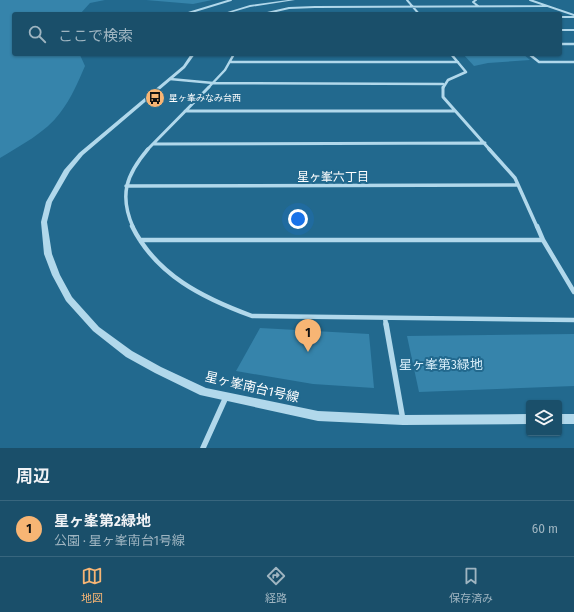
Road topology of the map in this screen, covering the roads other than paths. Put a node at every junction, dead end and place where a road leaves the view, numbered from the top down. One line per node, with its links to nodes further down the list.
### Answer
1 (231, 0): 9 (street)
2 (294, 0): 10 (street)
3 (407, 0): 6 (street)
4 (476, 0): 7 (street)
5 (530, 0): 8 (street)
6 (412, 6): 7 (street); 11 (street); 12 (street)
7 (478, 6): 8 (street)
8 (546, 6): 13 (street)
9 (192, 12)
10 (230, 12)
11 (274, 12)
12 (417, 12)
13 (574, 16): 14 (street)
14 (562, 17)
15 (562, 30): 16 (street)
16 (574, 30)
17 (562, 44): 18 (street)
18 (574, 44)
19 (192, 56): 26 (street, 星ヶ峯南台1号線)
20 (233, 56): 23 (street)
21 (453, 56): 24 (street)
22 (532, 56): 25 (street)
23 (231, 62): 24 (street); 27 (street)
24 (458, 62): 28 (street)
25 (574, 62)
26 (170, 79): 27 (street); 40 (street, 星ヶ峯南台1号線)
27 (213, 83): 28 (street); 29 (street)
28 (443, 84): 30 (street)
29 (185, 111): 30 (street); 32 (street)
30 (455, 111): 31 (street)
31 (485, 143): 32 (street); 33 (street)
32 (153, 144): 34 (street)
33 (518, 185): 34 (street); 36 (street)
34 (126, 186): 35 (street)
35 (140, 240): 36 (street); 38 (street)
36 (544, 240): 37 (street)
37 (574, 292)
38 (385, 318): 39 (street); 44 (street)
39 (574, 320)
40 (226, 396): 44 (street, 星ヶ峯南台1号線); 45 (street)
41 (574, 418): 43 (street)
42 (526, 419): 44 (street, 星ヶ峯南台1号線)
43 (562, 419)
44 (403, 420)
45 (203, 448)

